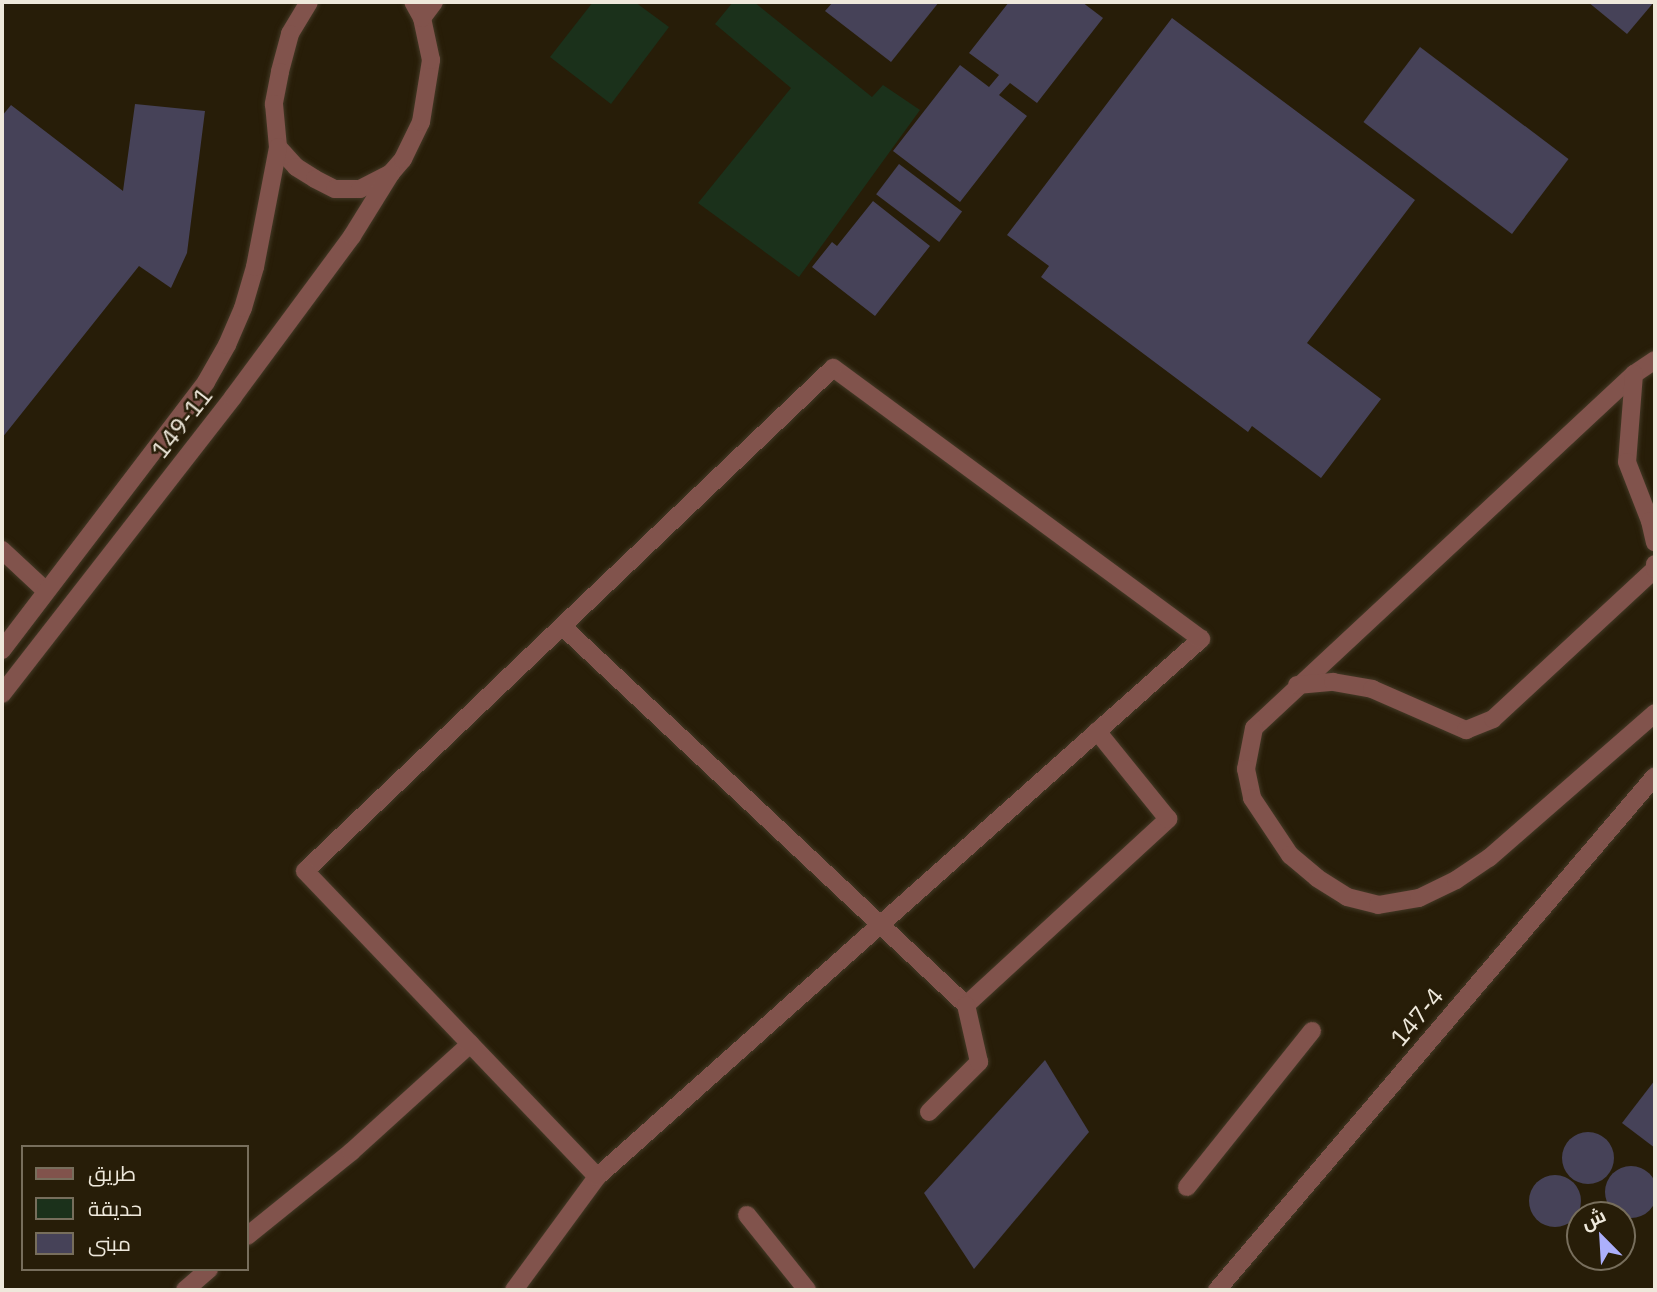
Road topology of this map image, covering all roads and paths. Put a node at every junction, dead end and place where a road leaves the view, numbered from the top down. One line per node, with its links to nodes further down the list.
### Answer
1 (309, 2): 4 (street, 149-11)
2 (434, 2): 3 (street)
3 (418, 10): 5 (street, 149-11)
4 (278, 147): 5 (street); 11 (street, 149-11)
5 (391, 173): 15 (street, 149-11)
6 (1655, 360): 7 (street)
7 (1634, 374): 8 (street); 14 (street)
8 (1655, 542)
9 (2, 550): 11 (street)
10 (1655, 564): 14 (street)
11 (47, 592): 13 (street, 149-11)
12 (562, 626): 17 (street); 19 (street); 22 (street)
13 (2, 650)
14 (1297, 685): 16 (street)
15 (2, 695)
16 (1655, 713)
17 (1097, 731): 19 (street); 20 (street)
18 (1655, 776): 32 (street, 147-4)
19 (881, 925): 20 (street); 24 (street)
20 (966, 1005): 23 (street)
21 (1312, 1031): 25 (street)
22 (470, 1044): 24 (street); 27 (street)
23 (929, 1112)
24 (597, 1177): 30 (street)
25 (1187, 1187)
26 (747, 1214): 31 (street)
27 (248, 1235)
28 (207, 1271): 29 (street)
29 (185, 1290)
30 (514, 1290)
31 (807, 1290)
32 (1217, 1290)

